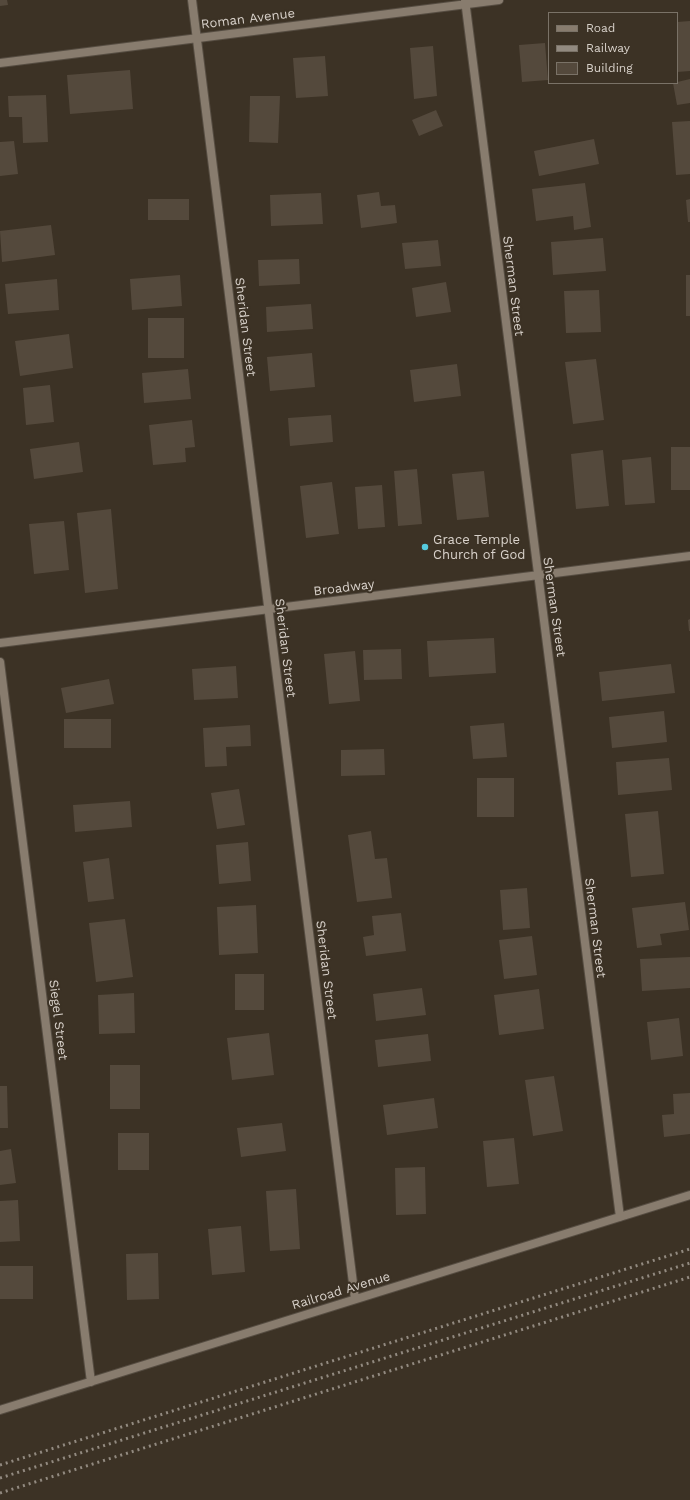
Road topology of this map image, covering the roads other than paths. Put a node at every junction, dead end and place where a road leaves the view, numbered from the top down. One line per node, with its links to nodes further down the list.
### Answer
1 (192, 0): 4 (street, Sheridan Street)
2 (499, 0): 3 (street, Roman Avenue)
3 (465, 2): 4 (street, Roman Avenue); 7 (street, Sherman Street)
4 (196, 38): 5 (street, Roman Avenue); 8 (street, Sheridan Street)
5 (0, 63)
6 (690, 556): 7 (street, Broadway)
7 (537, 576): 8 (street, Broadway); 12 (street, Sherman Street)
8 (268, 609): 9 (street, Broadway); 13 (street, Sheridan Street)
9 (0, 643)
10 (0, 662): 14 (street, Siegel Street)
11 (690, 1195): 12 (street, Railroad Avenue)
12 (620, 1217): 13 (street, Railroad Avenue)
13 (355, 1299): 14 (street, Railroad Avenue)
14 (91, 1382): 15 (street, Railroad Avenue)
15 (0, 1410)

